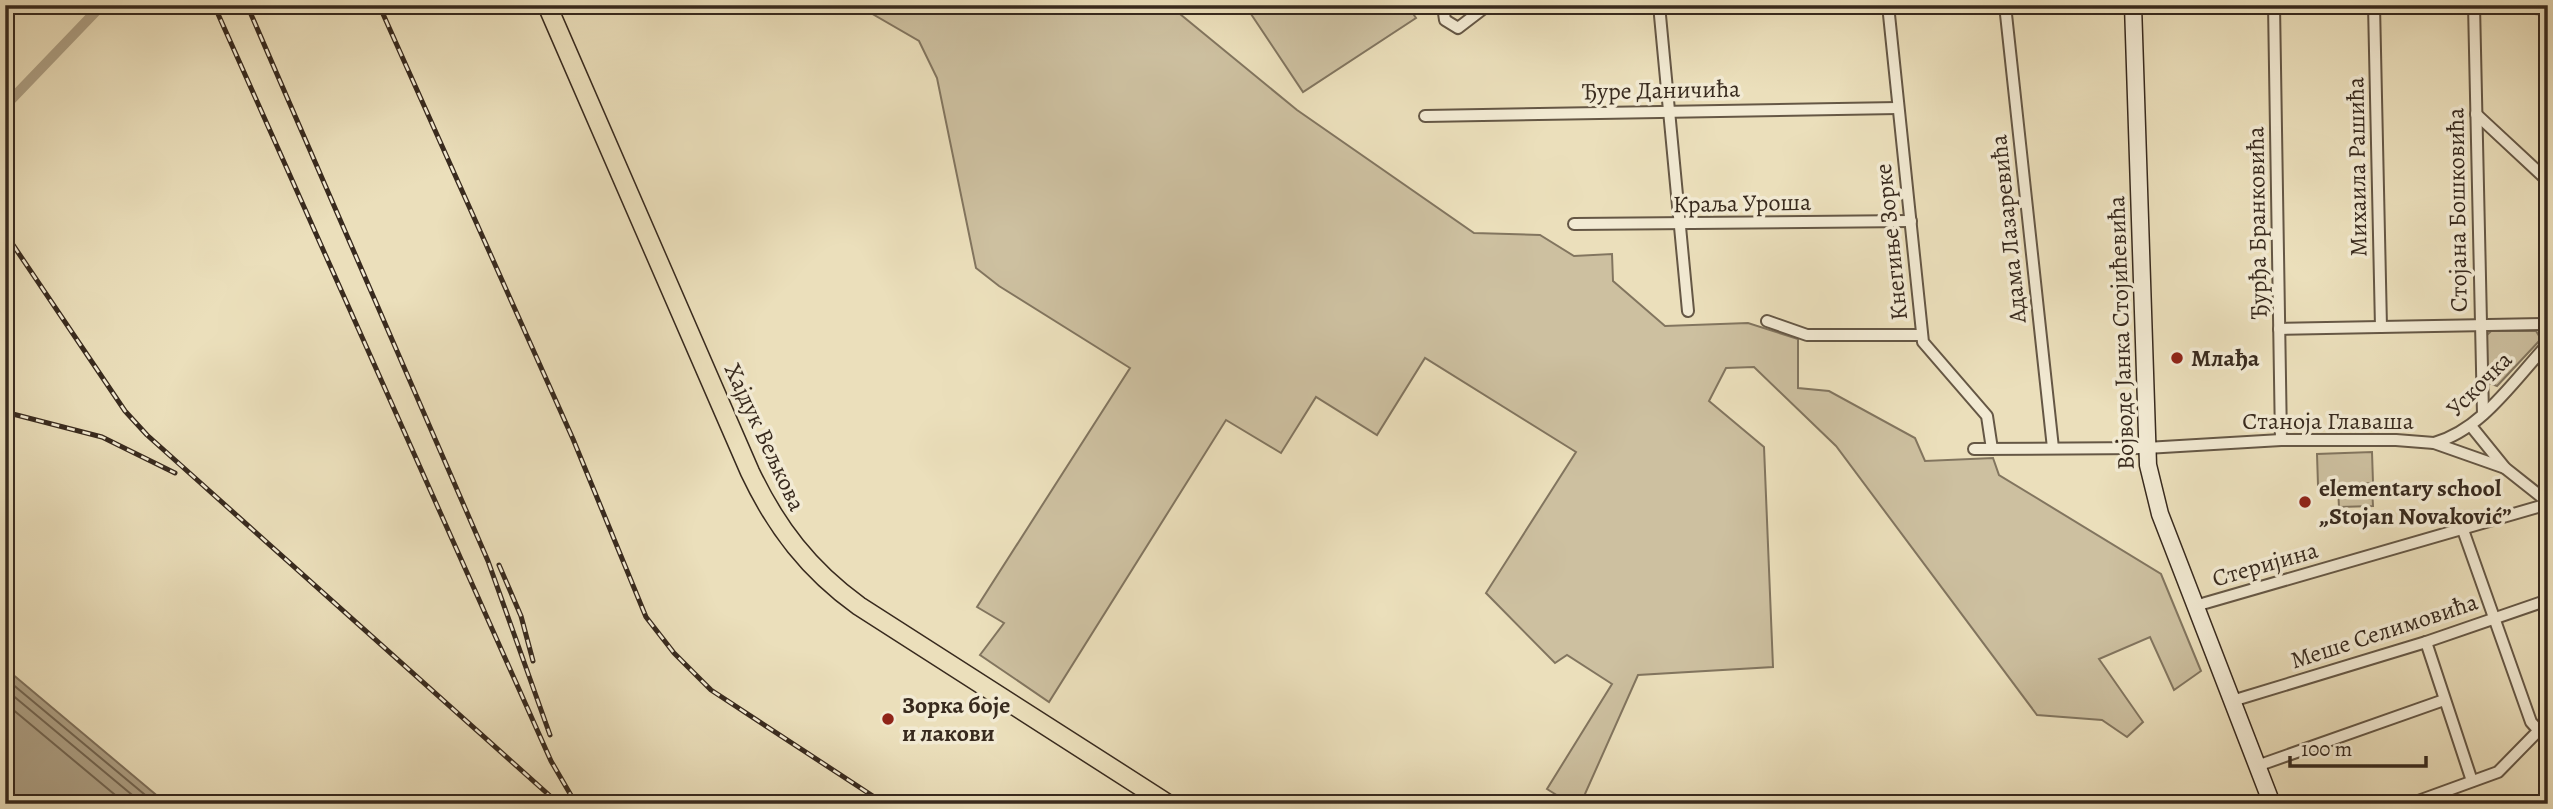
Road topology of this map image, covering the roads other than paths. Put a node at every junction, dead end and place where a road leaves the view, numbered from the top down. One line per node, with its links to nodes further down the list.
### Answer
1 (547, 5): 50 (main road, Хајдук Вељкова)
2 (1450, 5): 3 (street)
3 (1488, 5)
4 (1659, 5): 14 (street)
5 (1888, 5): 13 (street, Кнегиње Зорке)
6 (2005, 5): 33 (street, Адама Лазаревића)
7 (2133, 5): 34 (street, Војводе Јанка Стојићевића)
8 (2274, 5): 26 (street, Ђурђа Бранковића)
9 (2374, 5): 25 (street, Михаила Рашића)
10 (2474, 5): 15 (street, Стојана Бошковића)
11 (2489, 5): 12 (street)
12 (2548, 9)
13 (1898, 108): 14 (street, Ђуре Даничића); 18 (street, Кнегиње Зорке)
14 (1670, 111): 16 (street, Ђуре Даничића); 20 (street)
15 (2476, 114): 17 (street); 24 (street, Стојана Бошковића)
16 (1425, 116)
17 (2548, 181)
18 (1910, 221): 20 (street, Краља Уроша); 27 (street, Кнегиње Зорке)
19 (1574, 224): 20 (street, Краља Уроша)
20 (1681, 225): 21 (street)
21 (1688, 311)
22 (1767, 321): 27 (street)
23 (2548, 324): 24 (street)
24 (2481, 326): 25 (street); 29 (street, Стојана Бошковића)
25 (2381, 327): 26 (street)
26 (2279, 329): 31 (street, Ђурђа Бранковића)
27 (1922, 335): 36 (street, Кнегиње Зорке)
28 (2548, 344): 29 (street, Ускочка)
29 (2483, 414): 30 (street, Ускочка)
30 (2471, 426): 32 (street, Ускочка); 37 (street)
31 (2281, 440): 32 (street, Станоја Главаша); 34 (street, Станоја Главаша)
32 (2434, 443): 37 (street, Станоја Главаша)
33 (2053, 448): 34 (street, Станоја Главаша); 36 (street, Станоја Главаша)
34 (2146, 448): 41 (street, Војводе Јанка Стојићевића)
35 (1974, 449): 36 (street, Станоја Главаша)
36 (1992, 449)
37 (2505, 468): 38 (street)
38 (2548, 503): 39 (street, Стеријина)
39 (2463, 530): 41 (street, Стеријина); 42 (street)
40 (2548, 600): 42 (street, Меше Селимовића)
41 (2195, 606): 45 (street, Војводе Јанка Стојићевића)
42 (2494, 618): 43 (street, Меше Селимовића); 47 (street)
43 (2426, 642): 44 (street); 45 (street, Меше Селимовића)
44 (2444, 699): 48 (street); 49 (street)
45 (2232, 701): 48 (street, Војводе Јанка Стојићевића)
46 (2548, 722): 47 (street)
47 (2539, 731): 49 (street)
48 (2257, 766): 51 (street, Војводе Јанка Стојићевића)
49 (2472, 781): 52 (street)
50 (1168, 804)
51 (2272, 804)
52 (2410, 804)

